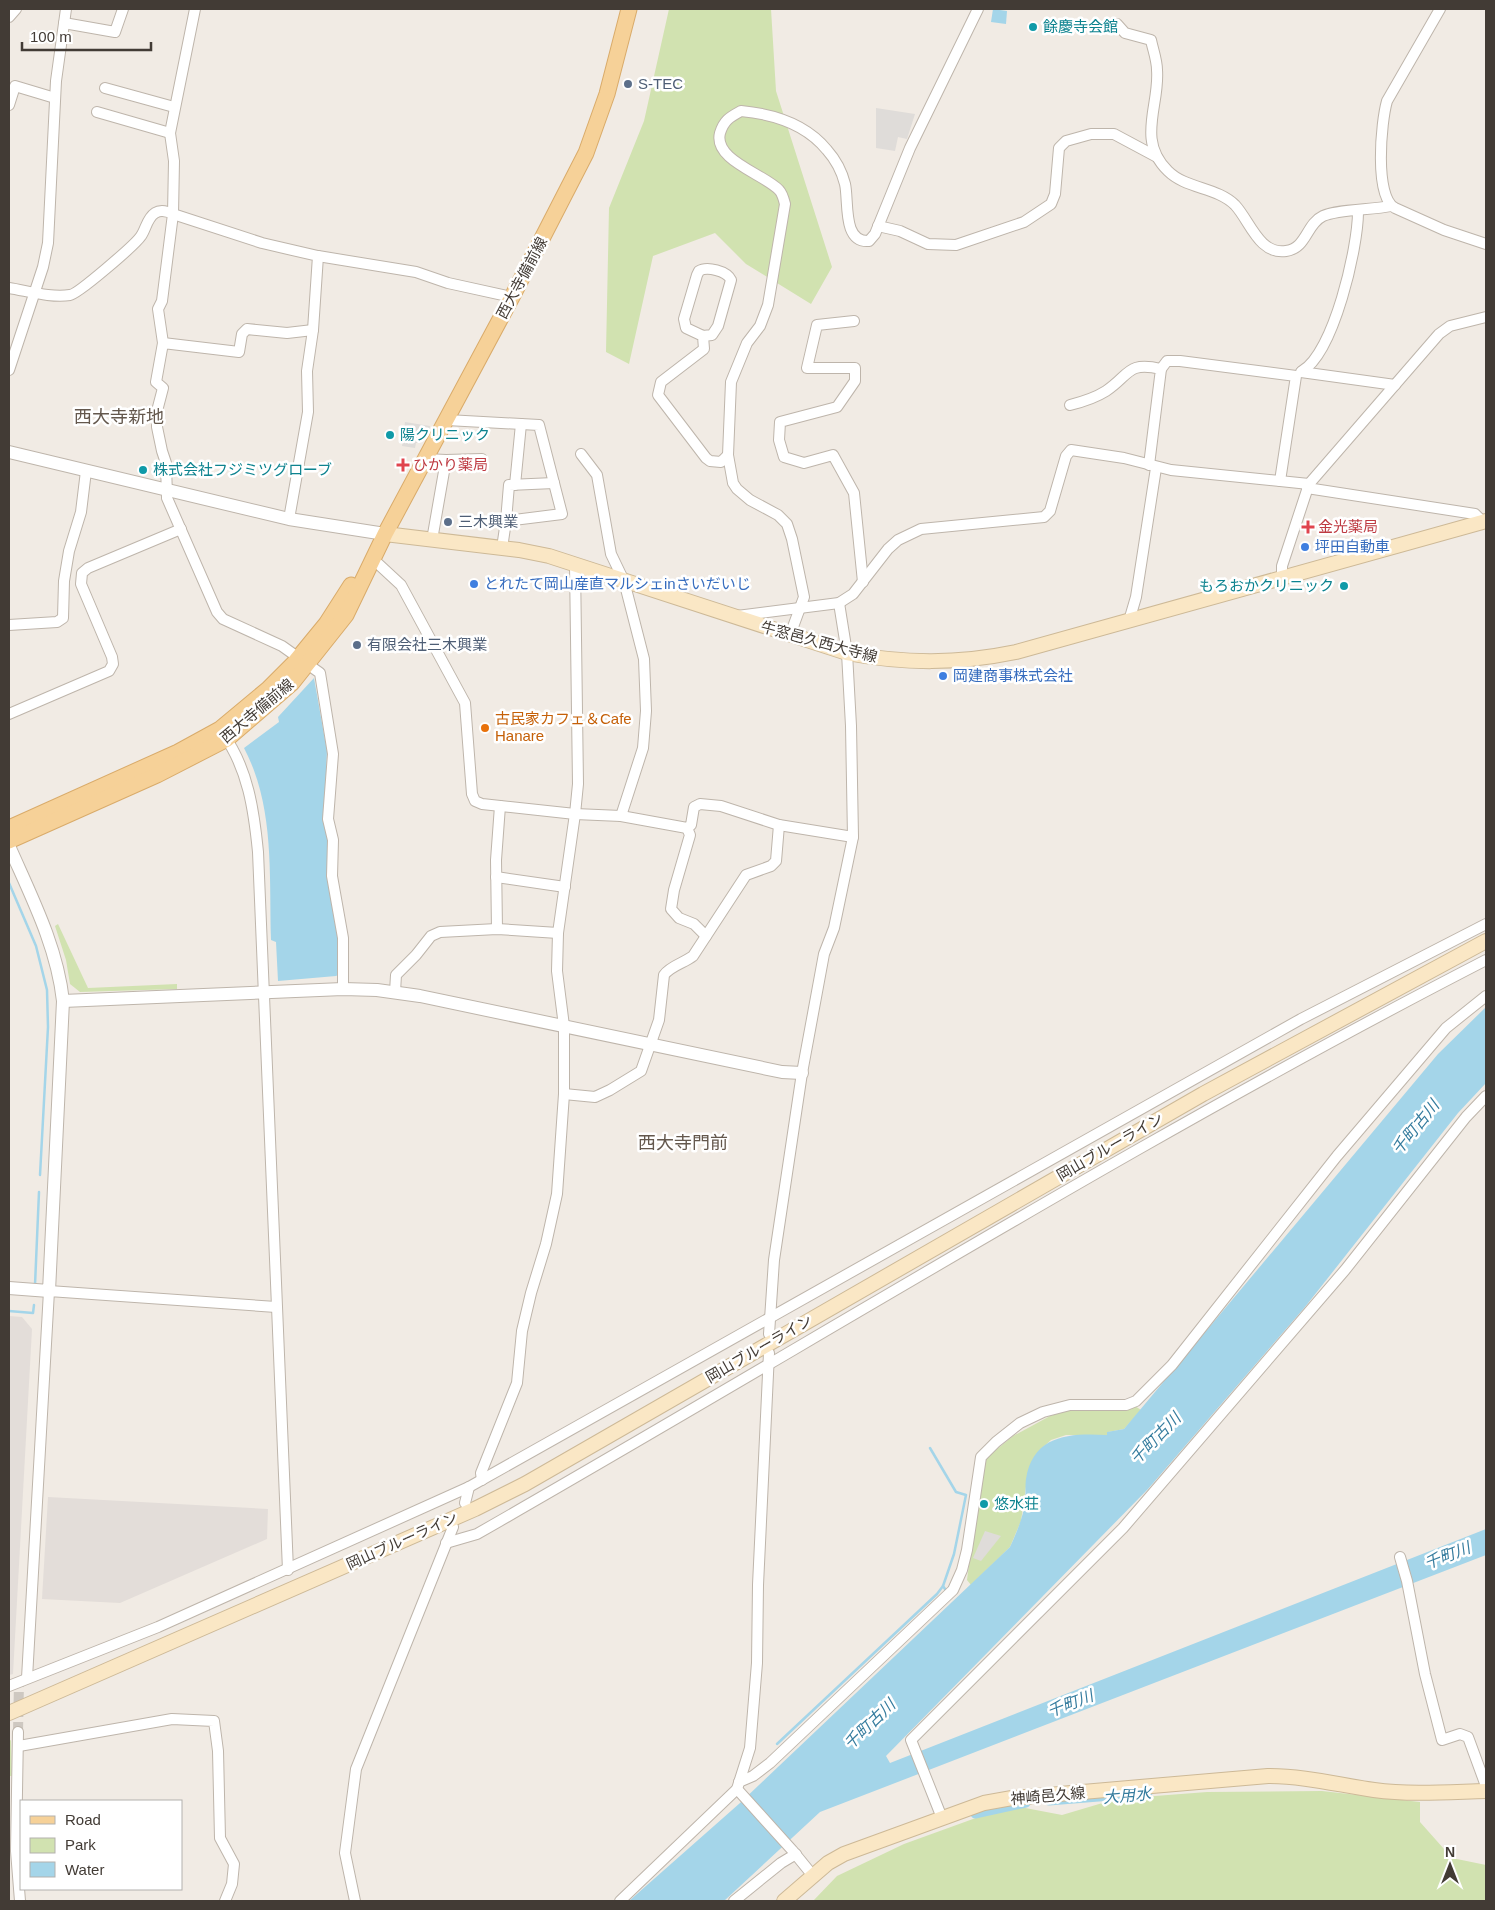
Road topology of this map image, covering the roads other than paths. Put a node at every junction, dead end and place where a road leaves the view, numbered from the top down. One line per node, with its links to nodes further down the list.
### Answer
1 (16, 9): 8 (street)
2 (66, 9): 9 (street)
3 (123, 9): 9 (street)
4 (195, 9): 14 (street)
5 (629, 9): 26 (main road, 西大寺備前線)
6 (978, 9): 21 (street)
7 (1440, 9): 18 (street)
8 (9, 17)
9 (64, 23): 12 (street)
10 (1117, 24): 17 (street)
11 (106, 88): 14 (street)
12 (56, 98): 13 (street); 25 (street)
13 (9, 105)
14 (174, 107): 16 (street)
15 (97, 112): 16 (street)
16 (170, 133): 20 (street)
17 (1157, 157): 19 (street); 21 (street)
18 (1391, 206): 19 (street); 22 (street)
19 (1358, 212): 34 (street)
20 (173, 214): 23 (street); 25 (street); 31 (street)
21 (878, 226): 41 (street)
22 (1486, 244)
23 (318, 256): 26 (street); 29 (street)
24 (9, 288): 25 (street)
25 (34, 292): 33 (street)
26 (512, 297): 37 (main road, 西大寺備前線)
27 (1486, 317): 35 (street)
28 (854, 321): 63 (street)
29 (313, 330): 31 (street); 52 (street)
30 (703, 336): 30 (street); 41 (street)
31 (163, 343): 51 (street)
32 (1161, 369): 34 (street); 36 (street); 45 (street)
33 (9, 370)
34 (1299, 373): 35 (street); 47 (street)
35 (1395, 385): 50 (street)
36 (1070, 405)
37 (447, 420): 38 (street); 42 (main road, 西大寺備前線)
38 (522, 424): 48 (street); 49 (street)
39 (9, 452): 46 (street)
40 (582, 454): 62 (street)
41 (728, 455): 65 (street)
42 (426, 459): 44 (street); 56 (main road, 西大寺備前線)
43 (482, 459): 44 (street)
44 (446, 460): 57 (street)
45 (1152, 466): 47 (street); 63 (street); 67 (street)
46 (86, 471): 51 (street); 68 (street)
47 (1280, 481): 50 (street)
48 (554, 483): 49 (street); 53 (street)
49 (515, 485): 53 (street)
50 (1308, 486): 54 (street); 61 (street)
51 (165, 490): 52 (street); 55 (street)
52 (289, 518): 56 (street)
53 (506, 520): 58 (street)
54 (1484, 521): 61 (main road, 牛窓邑久西大寺線)
55 (181, 529): 71 (street); 72 (street)
56 (385, 534): 57 (main road, 牛窓邑久西大寺線); 59 (main road, 西大寺備前線); 71 (main road, 西大寺備前線)
57 (432, 540): 58 (main road, 牛窓邑久西大寺線)
58 (502, 548): 60 (main road, 牛窓邑久西大寺線)
59 (374, 560): 71 (main road, 西大寺備前線); 74 (street)
60 (575, 565): 62 (main road, 牛窓邑久西大寺線); 75 (street)
61 (1282, 578): 67 (main road, 牛窓邑久西大寺線)
62 (624, 581): 66 (main road, 牛窓邑久西大寺線); 76 (street)
63 (863, 582): 64 (street)
64 (839, 603): 65 (street); 70 (street)
65 (800, 609): 66 (street); 69 (street)
66 (731, 617): 69 (main road, 牛窓邑久西大寺線)
67 (1129, 621): 70 (main road, 牛窓邑久西大寺線)
68 (9, 625)
69 (790, 635): 70 (main road, 牛窓邑久西大寺線)
70 (847, 652): 80 (street)
71 (304, 660): 73 (main road, 西大寺備前線); 91 (street)
72 (9, 714)
73 (224, 734): 78 (main road, 西大寺備前線); 81 (main road, 西大寺備前線); 92 (street)
74 (500, 806): 75 (street); 83 (street)
75 (576, 814): 76 (street); 84 (street)
76 (621, 816): 79 (street)
77 (780, 826): 79 (street); 80 (street); 88 (street)
78 (9, 828)
79 (687, 828): 88 (street)
80 (853, 837): 98 (street)
81 (9, 841)
82 (9, 846): 95 (street)
83 (496, 877): 84 (street); 86 (street)
84 (565, 887): 87 (street)
85 (1486, 924): 104 (street)
86 (497, 929): 87 (street); 93 (street)
87 (558, 932): 96 (street)
88 (706, 936): 97 (street)
89 (1486, 941): 117 (main road, 岡山ブルーライン)
90 (1486, 960): 107 (street)
91 (343, 989): 92 (street); 93 (street)
92 (263, 992): 95 (street); 103 (street)
93 (395, 992): 96 (street)
94 (1486, 996): 120 (street)
95 (63, 1002): 102 (street)
96 (564, 1026): 97 (street); 99 (street)
97 (651, 1044): 98 (street); 99 (street)
98 (802, 1073): 104 (street)
99 (564, 1094): 108 (street)
100 (1486, 1096): 123 (street)
101 (9, 1288): 102 (street)
102 (49, 1291): 103 (street); 115 (street)
103 (276, 1307): 114 (street)
104 (771, 1318): 105 (street); 108 (street)
105 (769, 1334)
106 (769, 1353): 107 (street)
107 (768, 1365): 112 (street); 120 (street)
108 (482, 1480): 109 (street)
109 (469, 1487): 110 (street); 114 (street)
110 (465, 1503)
111 (453, 1527): 112 (street)
112 (446, 1544): 128 (street)
113 (1400, 1558): 121 (street)
114 (288, 1570): 115 (street)
115 (27, 1678): 116 (street)
116 (9, 1686)
117 (9, 1715)
118 (18, 1732): 119 (street)
119 (19, 1746): 126 (street); 127 (street)
120 (738, 1785): 124 (street); 129 (street)
121 (1486, 1786)
122 (1486, 1791): 123 (main road, 神崎邑久線)
123 (942, 1818): 125 (main road, 神崎邑久線)
124 (794, 1852): 125 (street); 130 (street)
125 (814, 1876): 131 (main road, 神崎邑久線)
126 (20, 1901)
127 (225, 1901)
128 (355, 1901)
129 (620, 1901)
130 (734, 1901)
131 (784, 1901)

